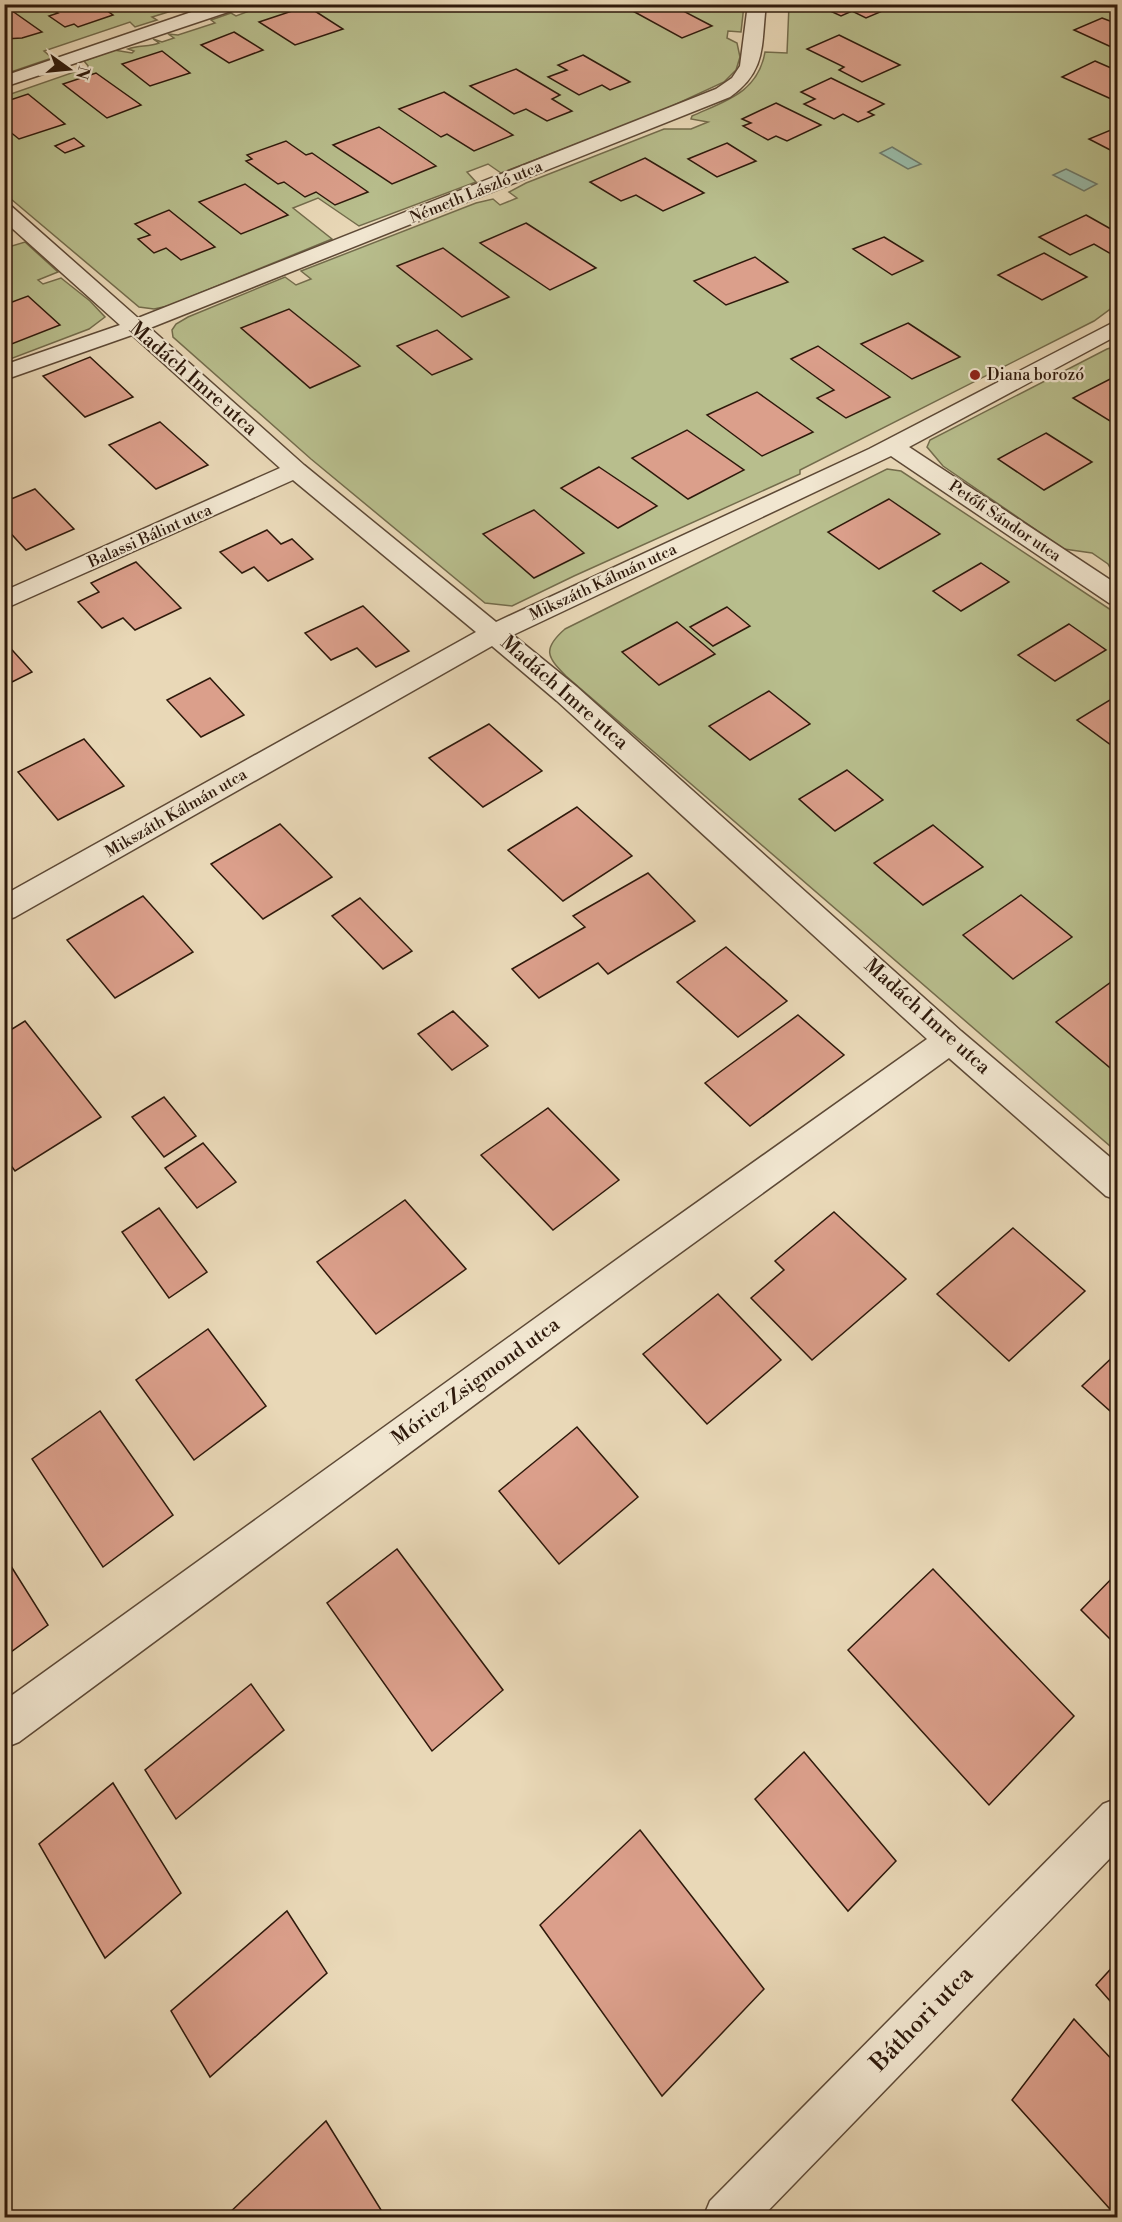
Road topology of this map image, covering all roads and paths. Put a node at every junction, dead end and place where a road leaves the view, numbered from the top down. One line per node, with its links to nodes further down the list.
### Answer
1 (234, 4): 3 (street)
2 (757, 4): 6 (street, Németh László utca)
3 (4, 82)
4 (4, 210): 6 (street, Madách Imre utca)
5 (1118, 326): 8 (street, Mikszáth Kálmán utca)
6 (134, 327): 7 (street, Németh László utca); 9 (street, Madách Imre utca)
7 (4, 373)
8 (892, 446): 10 (street, Petőfi Sándor utca); 12 (street, Mikszáth Kálmán utca)
9 (296, 470): 11 (street, Balassi Bálint utca); 12 (street, Madách Imre utca)
10 (1118, 597)
11 (4, 601)
12 (495, 633): 13 (street, Mikszáth Kálmán utca); 14 (street, Madách Imre utca)
13 (4, 909)
14 (950, 1040): 15 (street, Madách Imre utca); 16 (street, Móricz Zsigmond utca)
15 (1118, 1185)
16 (4, 1727)
17 (1118, 1820): 18 (street, Báthori utca)
18 (727, 2217)

